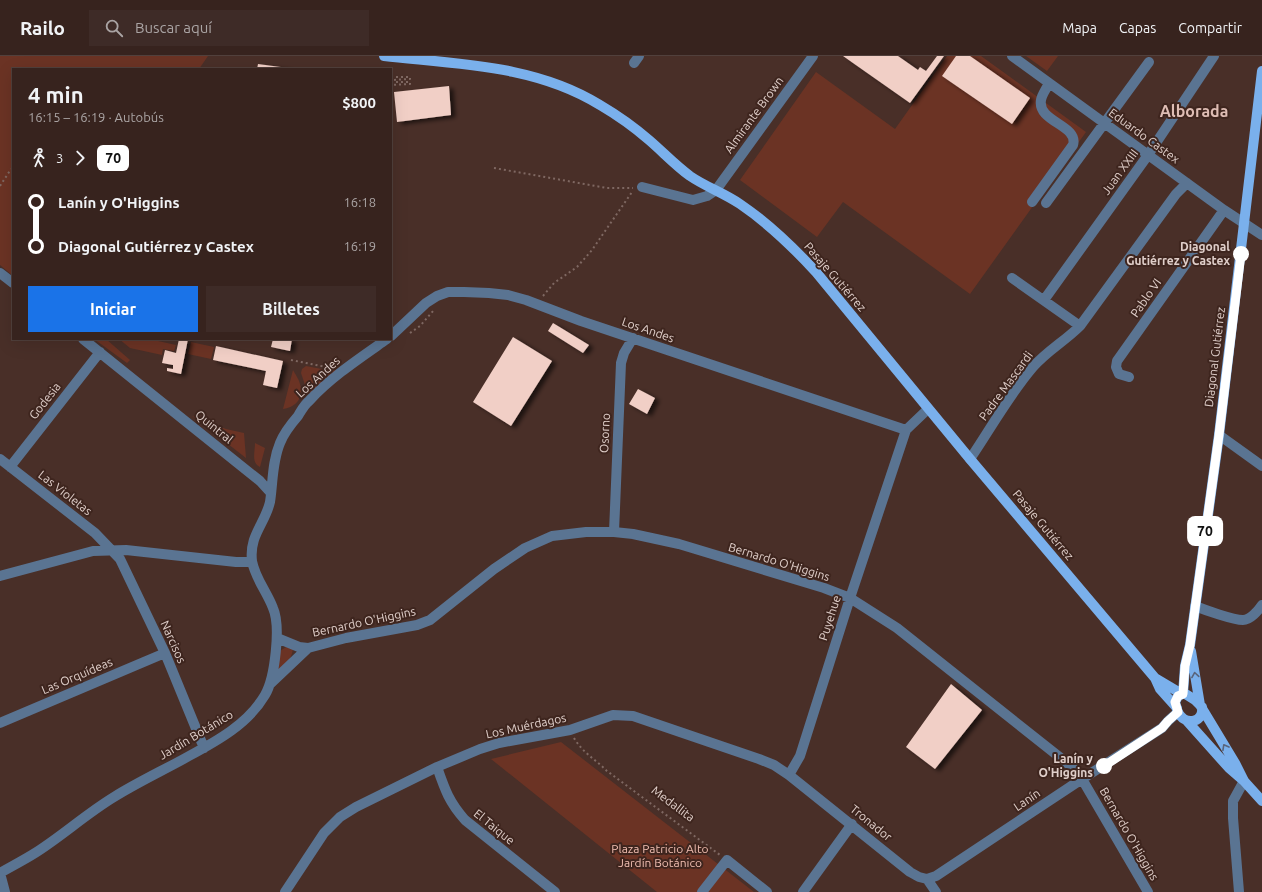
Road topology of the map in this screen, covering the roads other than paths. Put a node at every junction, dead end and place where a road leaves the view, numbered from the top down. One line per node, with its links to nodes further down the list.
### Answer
1 (384, 56): 5 (main road, Pasaje Gutiérrez)
2 (813, 56): 13 (street, Almirante Brown)
3 (1012, 56): 8 (street, Eduardo Castex)
4 (1214, 56): 10 (street, Juan XXIII)
5 (457, 60): 13 (main road, Pasaje Gutiérrez)
6 (1150, 62): 9 (street)
7 (1262, 72): 17 (main road, Diagonal Gutiérrez)
8 (1049, 83): 9 (street, Eduardo Castex); 14 (street)
9 (1104, 124): 10 (street, Eduardo Castex); 15 (street)
10 (1148, 155): 11 (street, Eduardo Castex); 22 (street, Juan XXIII)
11 (1187, 183): 16 (street, Eduardo Castex); 23 (street, Padre Mascardi)
12 (642, 187): 13 (street)
13 (716, 190): 30 (main road, Pasaje Gutiérrez)
14 (1032, 202)
15 (1046, 203)
16 (1224, 210): 17 (street, Eduardo Castex); 29 (street, Pablo VI)
17 (1244, 222): 18 (street, Eduardo Castex); 32 (main road, Diagonal Gutiérrez)
18 (1262, 235)
19 (0, 273): 21 (street)
20 (1012, 278): 22 (street)
21 (12, 283)
22 (1044, 300): 23 (street)
23 (1080, 326): 34 (street, Padre Mascardi)
24 (392, 335): 25 (street, Los Andes)
25 (633, 338): 31 (street, Los Andes); 38 (street, Osorno)
26 (85, 340): 28 (street, Quintral)
27 (386, 340): 37 (street, Los Andes)
28 (100, 352): 36 (street, Godesia); 37 (street, Quintral)
29 (1130, 377)
30 (928, 409): 31 (street, Puyehue); 34 (main road, Pasaje Gutiérrez)
31 (906, 430): 42 (street, Puyehue)
32 (1219, 435): 35 (street); 44 (main road, Diagonal Gutiérrez)
33 (0, 459): 36 (street, Las Violetas)
34 (970, 459): 49 (main road, Pasaje Gutiérrez)
35 (1262, 466)
36 (10, 467): 39 (street, Las Violetas)
37 (270, 492): 40 (street)
38 (614, 532): 42 (street, Bernardo O'Higgins); 47 (street, Bernardo O'Higgins)
39 (112, 550): 40 (street); 41 (street); 48 (street, Narcisos)
40 (252, 562): 45 (street, Jardín Botánico)
41 (0, 576)
42 (850, 598): 57 (street, Puyehue); 58 (street, Bernardo O'Higgins)
43 (1262, 605): 44 (street)
44 (1195, 606): 46 (main road, Diagonal Gutiérrez)
45 (277, 638): 47 (street, Bernardo O'Higgins); 50 (street, Jardín Botánico)
46 (1190, 645): 51 (main road, Diagonal Gutiérrez); 52 (main road, Diagonal Gutiérrez, one-way to 46)
47 (308, 648): 50 (street, Bernardo O'Higgins)
48 (165, 653): 54 (street, Las Orquídeas); 55 (street, Narcisos)
49 (1155, 678): 51 (main road, Pasaje Gutiérrez); 53 (main road, Pasaje Gutiérrez)
50 (270, 684): 55 (street, Jardín Botánico)
51 (1182, 694): 52 (main road); 53 (main road)
52 (1201, 706): 53 (main road); 59 (main road, Pasaje Gutiérrez, one-way to 52)
53 (1181, 715): 58 (street, Lanín); 59 (main road, Pasaje Gutiérrez)
54 (0, 722)
55 (204, 748): 62 (street, Jardín Botánico)
56 (437, 767): 57 (street, Los Muérdagos); 65 (street, Los Muérdagos); 66 (street, El Taique)
57 (789, 774): 61 (street, Tronador)
58 (1082, 779): 63 (street, Lanín); 71 (street, Bernardo O'Higgins)
59 (1244, 781): 60 (main road, Pasaje Gutiérrez); 72 (street)
60 (1262, 802)
61 (852, 824): 63 (street, Tronador); 69 (street)
62 (0, 873): 64 (street)
63 (927, 879): 70 (street)
64 (5, 892)
65 (285, 892)
66 (555, 892)
67 (702, 892): 68 (street)
68 (767, 892)
69 (803, 892)
70 (936, 892)
71 (1148, 892)
72 (1238, 892)

